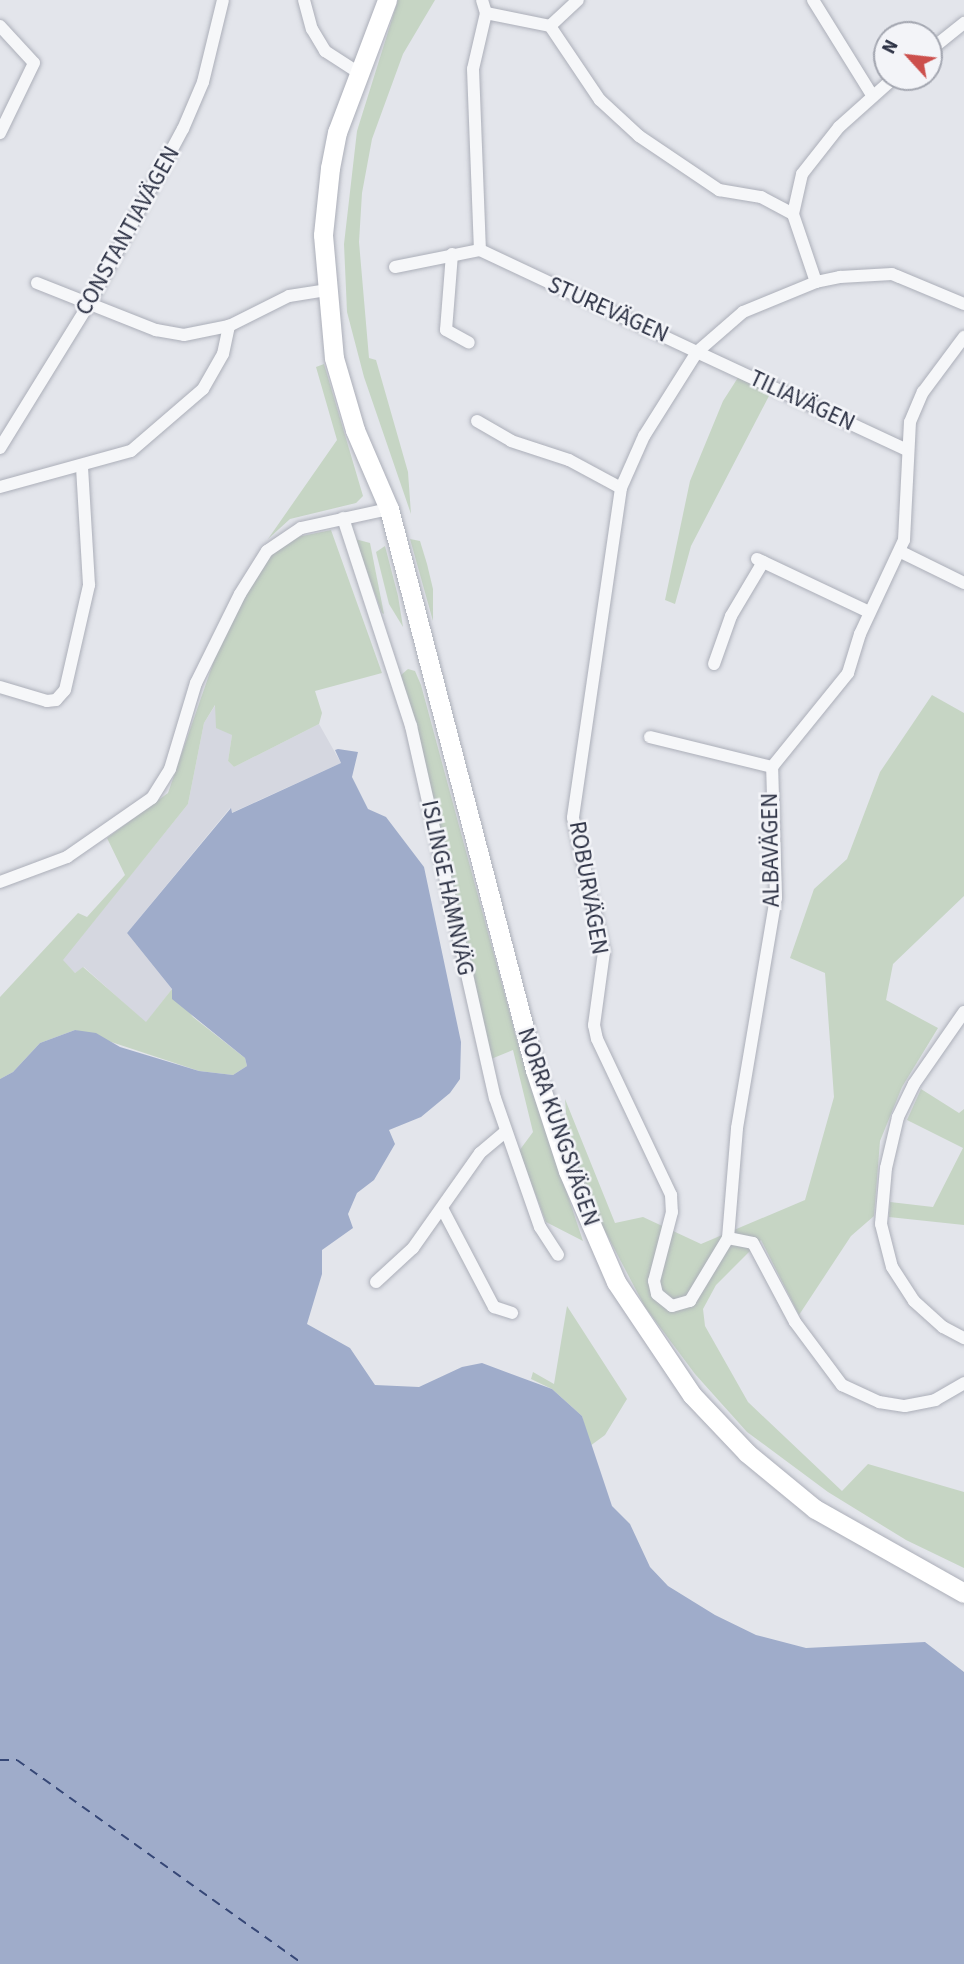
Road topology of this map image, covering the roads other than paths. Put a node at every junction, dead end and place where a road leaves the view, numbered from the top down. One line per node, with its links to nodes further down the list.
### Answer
1 (223, 0): 23 (street, CONSTANTIAVÄGEN)
2 (304, 0): 12 (street)
3 (387, 0): 12 (main road)
4 (482, 0): 7 (street)
5 (578, 0): 10 (street)
6 (813, 0): 14 (street)
7 (486, 13): 10 (street); 17 (street)
8 (964, 23): 11 (street)
9 (0, 26): 15 (street)
10 (550, 26): 16 (street)
11 (943, 40)
12 (359, 73): 22 (main road)
13 (877, 91): 14 (street)
14 (872, 95): 16 (street)
15 (0, 133)
16 (793, 214): 20 (street)
17 (480, 250): 18 (street); 28 (street, STUREVÄGEN)
18 (452, 254): 19 (street); 27 (street)
19 (395, 267)
20 (816, 282): 24 (street, STUREVÄGEN); 28 (street, STUREVÄGEN)
21 (37, 283): 23 (street)
22 (324, 290): 25 (street); 35 (main road)
23 (89, 304): 25 (street); 30 (street, CONSTANTIAVÄGEN)
24 (964, 304)
25 (229, 326): 32 (street)
26 (964, 337): 31 (street, ALBAVÄGEN)
27 (469, 343)
28 (697, 352): 31 (street, TILIAVÄGEN); 34 (street, ROBURVÄGEN)
29 (477, 421): 34 (street)
30 (0, 448)
31 (907, 450): 37 (street, ALBAVÄGEN)
32 (82, 468): 33 (street); 41 (street)
33 (0, 487)
34 (621, 488): 51 (street, ROBURVÄGEN)
35 (389, 509): 36 (street); 55 (main road, NORRA KUNGSVÄGEN)
36 (343, 518): 44 (street); 46 (street, ISLINGE HAMNVÄG)
37 (901, 552): 38 (street); 39 (street, ALBAVÄGEN)
38 (964, 583)
39 (869, 612): 40 (street); 43 (street, ALBAVÄGEN)
40 (713, 664)
41 (0, 687)
42 (650, 737): 43 (street)
43 (772, 767): 48 (street, ALBAVÄGEN)
44 (0, 881)
45 (964, 1012): 53 (street)
46 (506, 1131): 47 (street); 49 (street, ISLINGE HAMNVÄG)
47 (442, 1208): 50 (street); 52 (street)
48 (728, 1238): 51 (street, ALBAVÄGEN); 54 (street)
49 (558, 1255)
50 (376, 1282)
51 (671, 1306)
52 (512, 1313)
53 (964, 1338)
54 (964, 1383)
55 (964, 1593)

